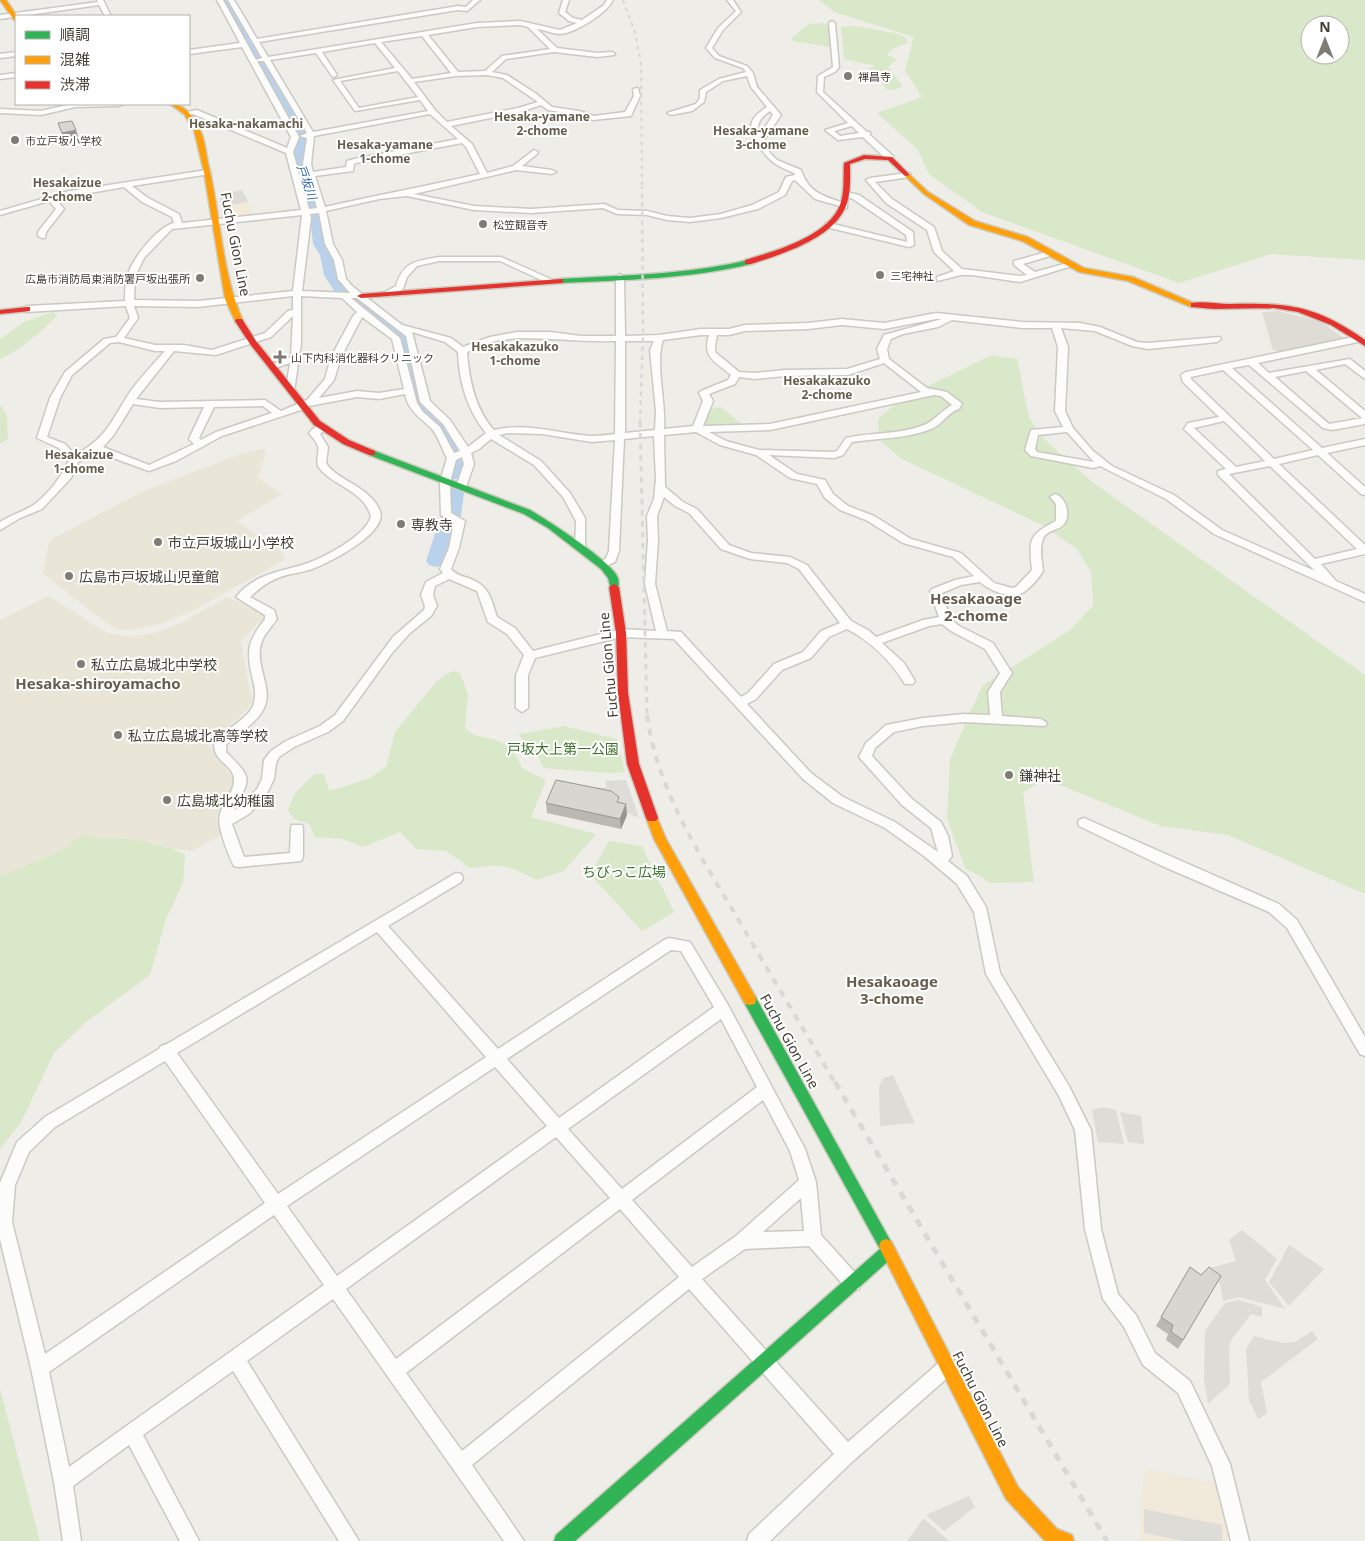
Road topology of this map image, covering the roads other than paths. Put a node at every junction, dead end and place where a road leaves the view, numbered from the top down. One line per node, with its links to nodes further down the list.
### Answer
1 (3, 0): 17 (main road)
2 (49, 0): 13 (street)
3 (220, 0): 25 (street)
4 (231, 0): 24 (street)
5 (451, 0): 11 (street)
6 (477, 0): 12 (street)
7 (566, 0): 18 (street)
8 (610, 0): 18 (street)
9 (730, 0): 36 (street)
10 (101, 2): 13 (street); 15 (street)
11 (458, 8): 12 (street); 24 (street)
12 (467, 9): 20 (street)
13 (53, 10): 14 (street)
14 (25, 15)
15 (108, 15)
16 (0, 17): 17 (street)
17 (14, 17)
18 (582, 22): 21 (street)
19 (832, 23): 52 (street)
20 (477, 25): 21 (street); 22 (street)
21 (530, 25): 26 (street)
22 (424, 34): 23 (street); 37 (street)
23 (376, 41): 27 (street); 34 (street)
24 (254, 42): 32 (street)
25 (243, 44): 28 (street); 33 (street)
26 (554, 50): 30 (street); 35 (street)
27 (318, 51): 32 (street); 39 (street)
28 (190, 52)
29 (15, 54): 31 (street)
30 (612, 54)
31 (0, 56)
32 (266, 59): 33 (street); 55 (street)
33 (254, 60): 55 (street)
34 (400, 69): 41 (street); 43 (street)
35 (487, 73): 37 (street); 44 (street)
36 (750, 73): 47 (street); 51 (street)
37 (456, 74): 41 (street)
38 (15, 75): 40 (street)
39 (334, 75)
40 (0, 77)
41 (410, 81): 43 (street)
42 (636, 89): 44 (street)
43 (422, 98): 49 (street)
44 (541, 103): 53 (street)
45 (75, 105): 48 (street)
46 (174, 105): 50 (main road, Fuchu Gion Line)
47 (771, 107): 56 (street); 56 (street)
48 (0, 111)
49 (432, 112): 53 (street); 55 (street)
50 (186, 113): 58 (street); 62 (main road, Fuchu Gion Line)
51 (671, 113)
52 (854, 123): 54 (street); 54 (street)
53 (444, 125): 57 (street)
54 (867, 134): 60 (street)
55 (303, 136): 58 (street); 66 (street)
56 (760, 140): 67 (street)
57 (462, 141): 64 (street); 66 (street)
58 (289, 152): 66 (street)
59 (534, 152): 61 (street)
60 (890, 158): 65 (main road); 69 (main road)
61 (516, 168): 63 (street); 64 (street)
62 (207, 172): 68 (street); 75 (main road, Fuchu Gion Line)
63 (552, 172)
64 (484, 175): 70 (street)
65 (907, 175): 79 (main road); 81 (street)
66 (303, 176): 73 (street); 73 (street)
67 (798, 177): 70 (street); 72 (street)
68 (126, 185): 71 (street); 76 (street)
69 (846, 193): 72 (main road); 77 (street)
70 (406, 194): 73 (street)
71 (51, 199): 74 (street); 78 (street)
72 (844, 206): 77 (main road)
73 (315, 210): 75 (street); 86 (street); 89 (street)
74 (0, 213)
75 (216, 222): 76 (street); 90 (main road, Fuchu Gion Line)
76 (179, 225): 91 (street)
77 (829, 225): 83 (main road)
78 (42, 236)
79 (1050, 253): 80 (main road); 82 (street)
80 (1071, 265): 82 (street); 105 (main road)
81 (960, 272): 82 (street); 84 (street)
82 (1034, 276)
83 (620, 277): 85 (main road); 102 (street)
84 (940, 279)
85 (551, 281): 87 (main road); 87 (street)
86 (297, 292): 88 (street); 90 (street); 94 (street)
87 (388, 294): 89 (main road)
88 (344, 295): 89 (street); 95 (street)
89 (360, 296): 98 (street)
90 (229, 299): 91 (street); 104 (main road, Fuchu Gion Line)
91 (129, 303): 92 (street); 101 (street)
92 (27, 308): 93 (main road)
93 (0, 312)
94 (297, 312): 104 (street); 108 (street)
95 (363, 312): 118 (street); 122 (street)
96 (950, 318): 97 (street); 99 (street); 109 (street)
97 (1055, 325): 103 (street); 129 (street)
98 (401, 327): 107 (street); 137 (street)
99 (714, 331): 100 (street); 114 (street)
100 (659, 338): 102 (street); 130 (street)
101 (118, 339): 106 (street); 140 (street)
102 (620, 339): 107 (street); 132 (street)
103 (1217, 339)
104 (253, 342): 106 (street); 111 (main road, Fuchu Gion Line)
105 (1362, 342): 110 (street)
106 (171, 349): 120 (street)
107 (462, 351): 131 (street)
108 (294, 359): 111 (street); 117 (street)
109 (885, 360): 114 (street); 119 (street)
110 (1250, 361): 112 (street); 115 (street)
111 (272, 366): 117 (main road, Fuchu Gion Line)
112 (1225, 366): 125 (street); 136 (street)
113 (1308, 368): 115 (street); 116 (street); 124 (street)
114 (736, 374): 128 (street)
115 (1267, 376): 126 (street)
116 (1365, 376)
117 (291, 389): 122 (main road, Fuchu Gion Line)
118 (409, 392): 122 (street); 139 (street)
119 (934, 392): 128 (street); 138 (street)
120 (131, 401): 121 (street); 135 (street)
121 (211, 403): 123 (street); 134 (street)
122 (305, 404): 123 (street); 127 (main road, Fuchu Gion Line)
123 (279, 414): 134 (street)
124 (1365, 416)
125 (1226, 418): 141 (street); 143 (street)
126 (1365, 421)
127 (323, 427): 144 (main road, Fuchu Gion Line); 169 (street)
128 (697, 429): 130 (street); 138 (street)
129 (1069, 429): 142 (street); 142 (street)
130 (661, 433): 132 (street); 146 (street)
131 (491, 434): 132 (street); 137 (street); 150 (street)
132 (618, 437): 153 (street)
133 (1365, 442): 136 (street)
134 (200, 444): 135 (street)
135 (96, 448): 140 (street)
136 (1320, 451): 141 (street); 147 (street)
137 (466, 452): 139 (street); 145 (street)
138 (759, 453): 155 (street)
139 (452, 458): 144 (street)
140 (74, 460): 149 (street)
141 (1272, 462): 143 (street); 151 (street)
142 (1102, 463): 156 (street)
143 (1233, 470): 152 (street)
144 (445, 482): 145 (main road, Fuchu Gion Line); 154 (street)
145 (460, 487): 150 (main road, Fuchu Gion Line)
146 (660, 488): 159 (street); 161 (street)
147 (1365, 492)
148 (1055, 498): 155 (street)
149 (0, 527)
150 (580, 548): 153 (main road, Fuchu Gion Line)
151 (1365, 550): 152 (street)
152 (1313, 563): 156 (street)
153 (601, 565): 160 (main road, Fuchu Gion Line)
154 (448, 575): 163 (street); 169 (street)
155 (982, 578): 158 (street)
156 (1336, 587): 157 (street)
157 (1365, 598)
158 (945, 620): 162 (street); 167 (street)
159 (847, 624): 162 (street); 165 (street)
160 (621, 633): 161 (street); 163 (street); 186 (main road, Fuchu Gion Line)
161 (662, 634): 165 (street)
162 (874, 642): 164 (street)
163 (530, 656): 166 (street)
164 (909, 681)
165 (741, 702): 172 (street)
166 (522, 708)
167 (996, 719): 168 (street); 172 (street)
168 (1041, 723)
169 (225, 822): 171 (street)
170 (1084, 823): 177 (street)
171 (298, 828)
172 (940, 862): 206 (street)
173 (456, 878): 174 (street)
174 (378, 924): 176 (street); 178 (street)
175 (723, 1009): 178 (street); 179 (street); 180 (street)
176 (166, 1050): 183 (street); 193 (street)
177 (1365, 1050)
178 (496, 1058): 180 (street); 183 (street)
179 (766, 1090): 181 (street); 182 (street)
180 (556, 1127): 182 (street); 189 (street)
181 (808, 1182): 184 (street); 185 (street)
182 (622, 1199): 187 (street); 194 (street)
183 (275, 1205): 189 (street); 193 (street)
184 (813, 1238): 185 (street); 188 (street)
185 (742, 1241): 187 (street)
186 (889, 1251): 188 (main road); 192 (main road, Fuchu Gion Line)
187 (691, 1277): 191 (street); 197 (street)
188 (853, 1283): 191 (main road)
189 (333, 1287): 190 (street); 194 (street)
190 (235, 1358): 195 (street); 201 (street)
191 (765, 1362): 196 (street); 203 (main road)
192 (948, 1366): 196 (street); 205 (main road, Fuchu Gion Line)
193 (40, 1368): 198 (street)
194 (395, 1370): 197 (street)
195 (132, 1432): 198 (street); 200 (street)
196 (847, 1455): 204 (street)
197 (461, 1463): 202 (street)
198 (63, 1482): 199 (street)
199 (72, 1541)
200 (190, 1541)
201 (350, 1541)
202 (515, 1541)
203 (562, 1541)
204 (756, 1541)
205 (1066, 1541)
206 (1240, 1541)

